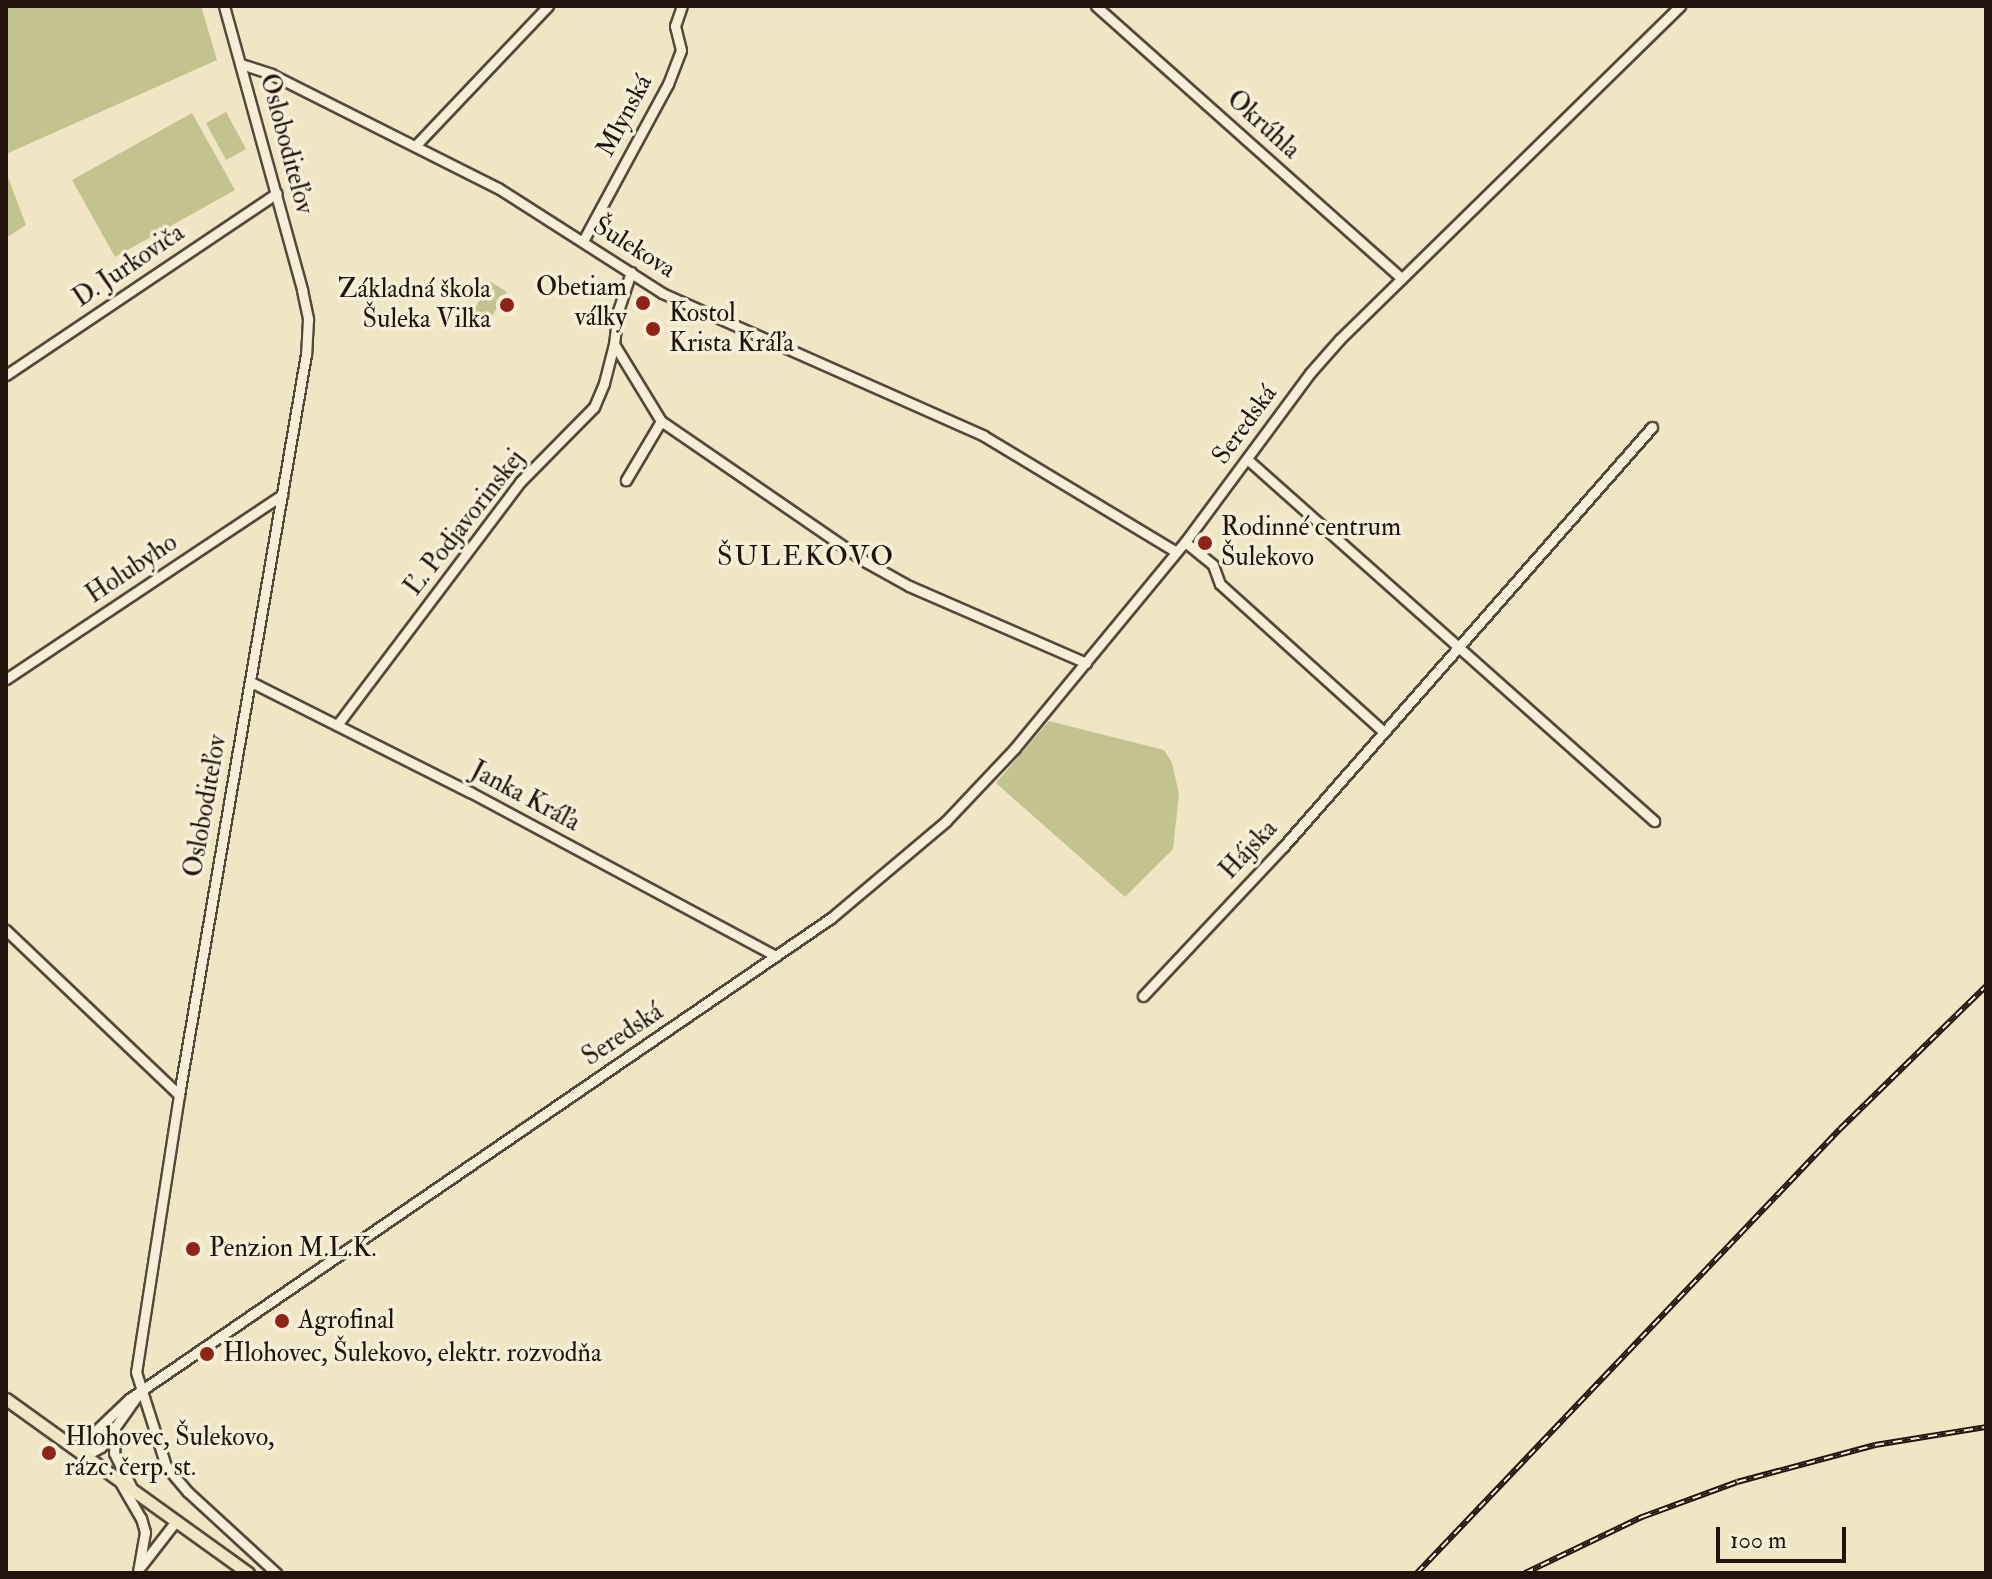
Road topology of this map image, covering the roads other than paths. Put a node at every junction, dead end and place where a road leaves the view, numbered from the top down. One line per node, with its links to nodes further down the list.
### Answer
1 (224, 6): 6 (street, Osloboditeľov)
2 (548, 6): 7 (street)
3 (682, 6): 9 (street, Mlynská)
4 (1096, 6): 11 (street, Okrúhla)
5 (1680, 6): 11 (street, Seredská)
6 (241, 64): 7 (street, Šulekova); 8 (street, Osloboditeľov)
7 (416, 145): 9 (street, Šulekova)
8 (277, 193): 13 (street, D. Jurkoviča); 18 (street, Osloboditeľov)
9 (583, 241): 10 (street, Šulekova)
10 (631, 272): 12 (street, Ľ. Podjavorinskej); 20 (street, Šulekova)
11 (1401, 278): 16 (street, Seredská)
12 (614, 344): 14 (street); 25 (street, Ľ. Podjavorinskej)
13 (6, 375)
14 (661, 421): 17 (street); 22 (street)
15 (1652, 427): 21 (street, Hájska)
16 (1247, 459): 19 (street, Seredská); 21 (street)
17 (626, 480)
18 (282, 495): 23 (street, Holubyho); 24 (street, Osloboditeľov)
19 (1185, 542): 20 (street, Seredská); 26 (street)
20 (1176, 552): 22 (street, Seredská)
21 (1459, 647): 26 (street, Hájska); 27 (street)
22 (1086, 663): 29 (street, Seredská)
23 (6, 679)
24 (251, 682): 25 (street, Janka Kráľa); 31 (street, Osloboditeľov)
25 (337, 725): 29 (street, Janka Kráľa)
26 (1384, 732): 30 (street, Hájska)
27 (1654, 821)
28 (6, 930): 31 (street)
29 (776, 956): 32 (street, Seredská)
30 (1143, 996)
31 (179, 1095): 32 (street, Osloboditeľov)
32 (140, 1392): 34 (street, Seredská); 35 (street, Seredská); 43 (street, Osloboditeľov)
33 (6, 1399): 36 (main road)
34 (121, 1416): 37 (street, Seredská); 39 (street, Seredská)
35 (87, 1439): 36 (street); 37 (street)
36 (63, 1441): 37 (main road)
37 (84, 1456): 38 (main road)
38 (119, 1481): 39 (main road); 41 (street)
39 (132, 1490): 40 (main road)
40 (176, 1521): 41 (street); 42 (main road)
41 (137, 1572)
42 (248, 1573)
43 (276, 1573)

